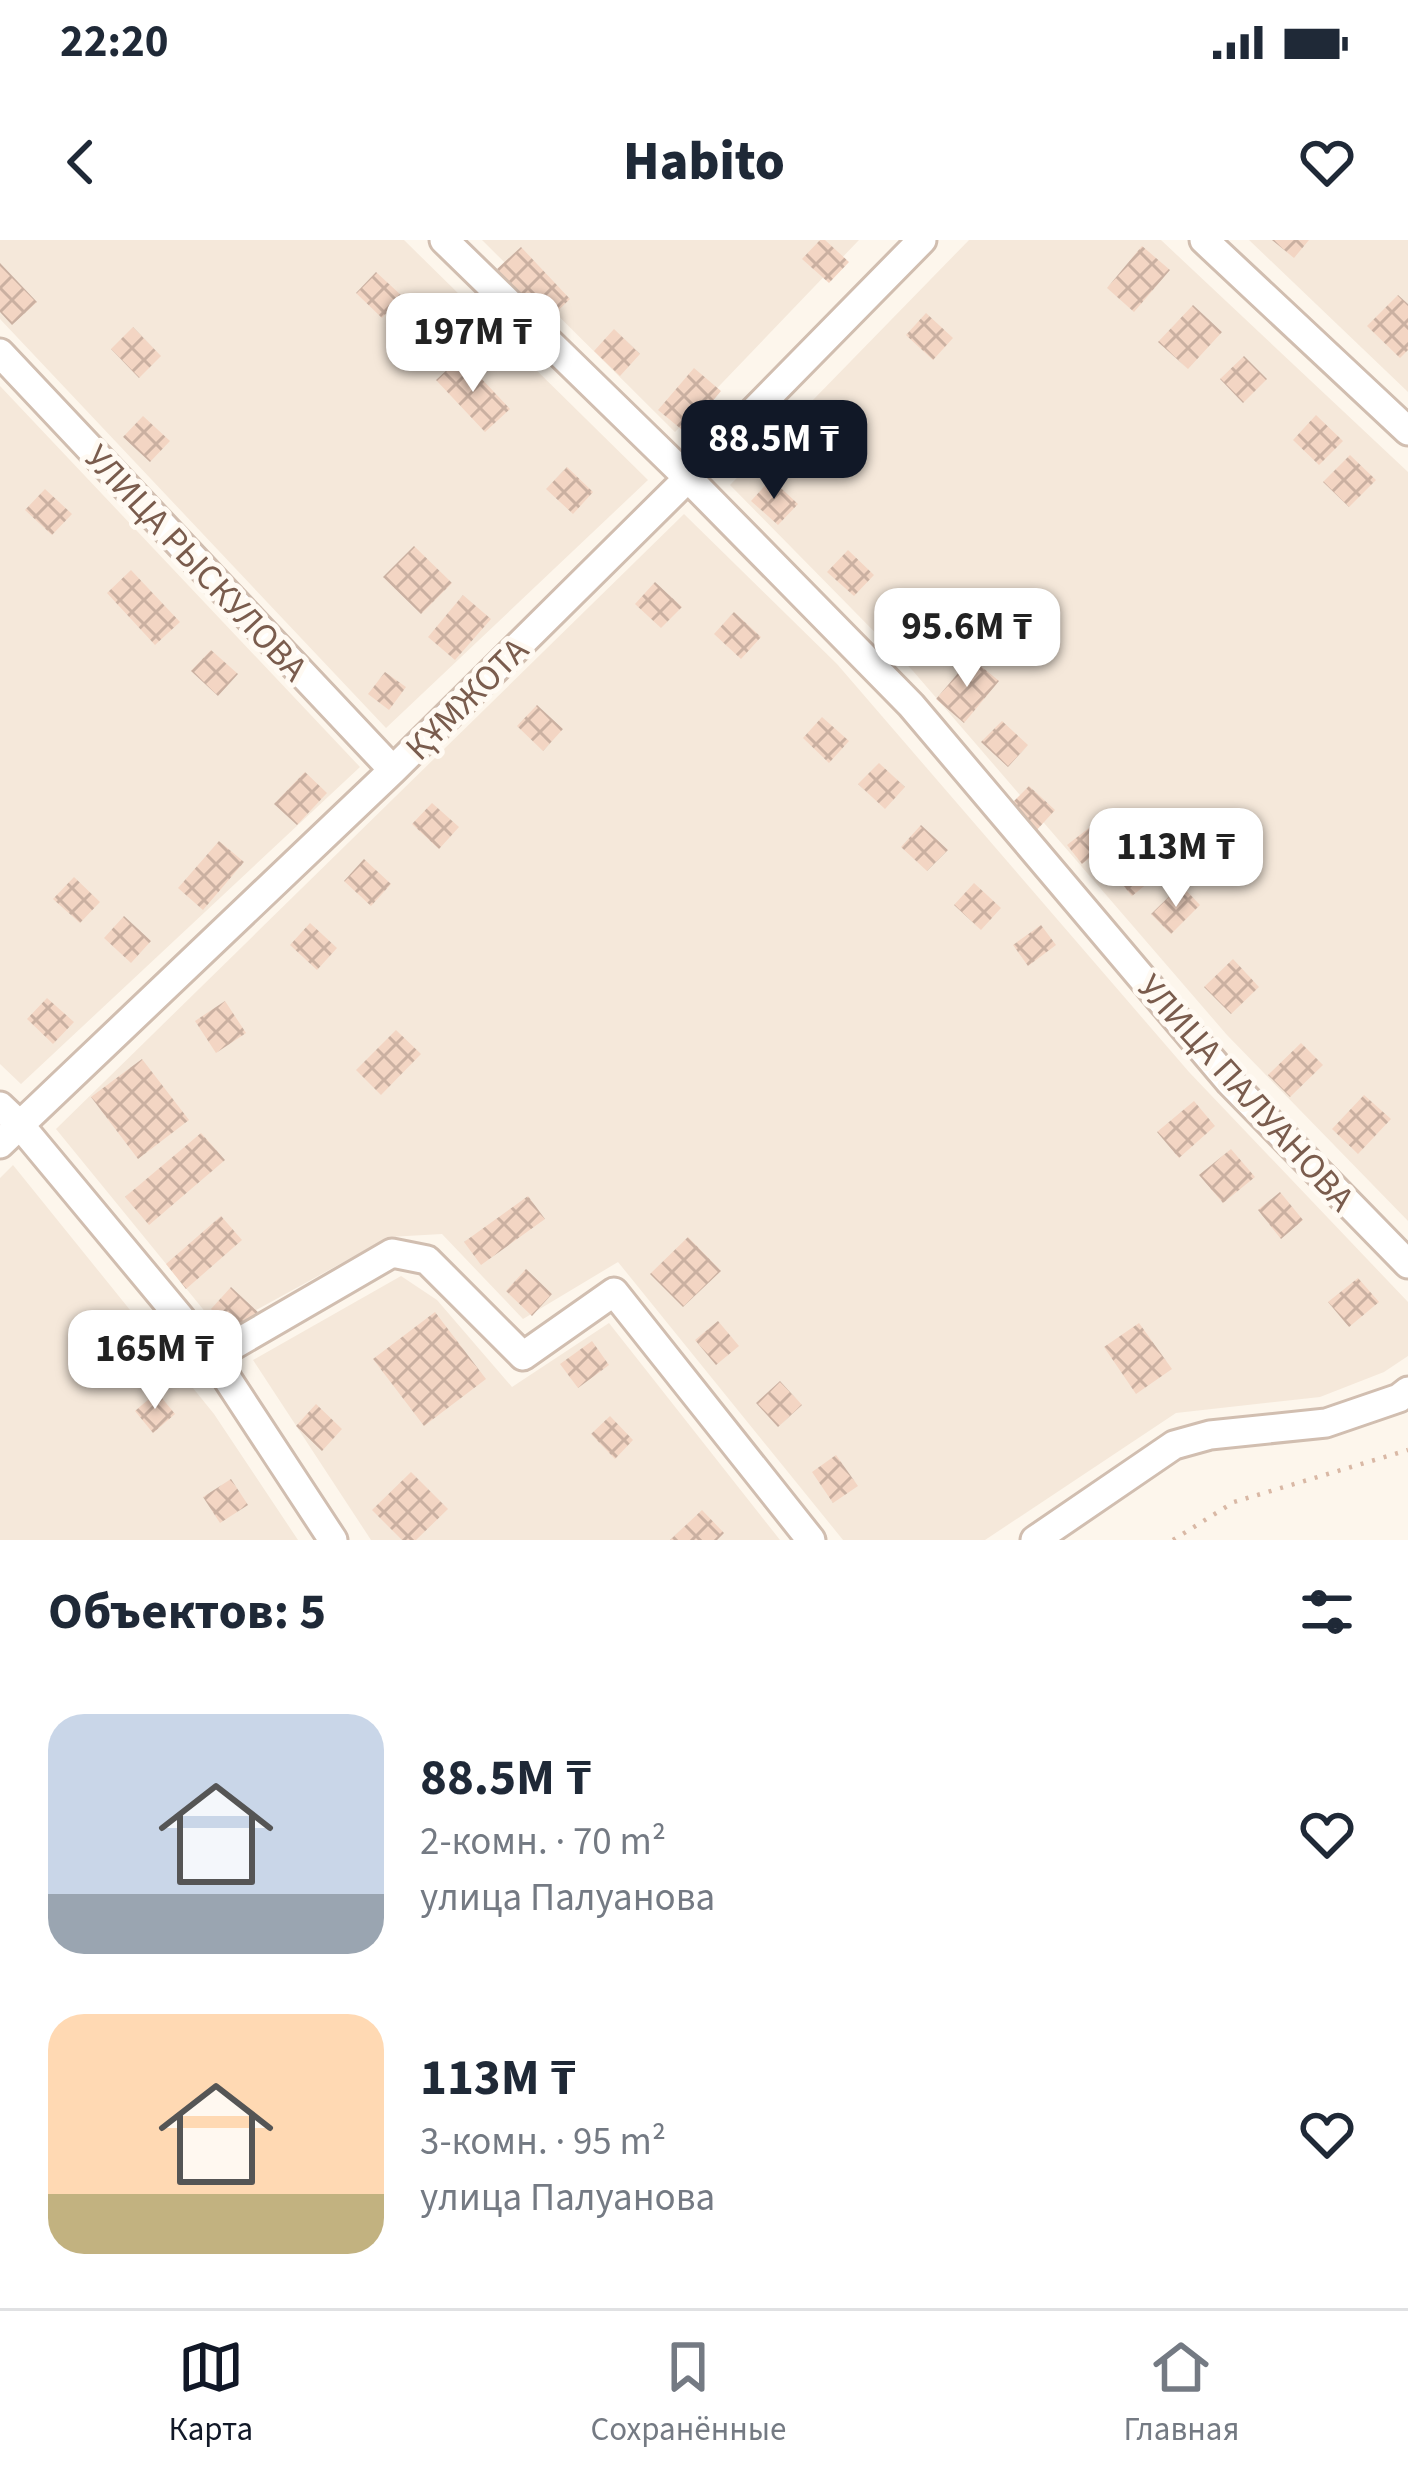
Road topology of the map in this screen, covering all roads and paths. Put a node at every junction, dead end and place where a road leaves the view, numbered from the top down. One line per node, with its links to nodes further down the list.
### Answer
1 (444, 240): 6 (street, УЛИЦА ПАЛУАНОВА)
2 (922, 240): 6 (street, ҚҰМЖОТА)
3 (1204, 240): 5 (street)
4 (0, 353): 7 (street, УЛИЦА РЫСКУЛОВА)
5 (1408, 431)
6 (688, 478): 7 (street, ҚҰМЖОТА); 9 (street, УЛИЦА ПАЛУАНОВА)
7 (393, 770): 8 (street, ҚҰМЖОТА)
8 (6, 1125): 10 (street)
9 (1408, 1264)
10 (213, 1357): 13 (street); 14 (street)
11 (1408, 1391): 15 (street)
12 (1408, 1450): 16 (path)
13 (333, 1540)
14 (811, 1540)
15 (1035, 1540)
16 (1174, 1540)

